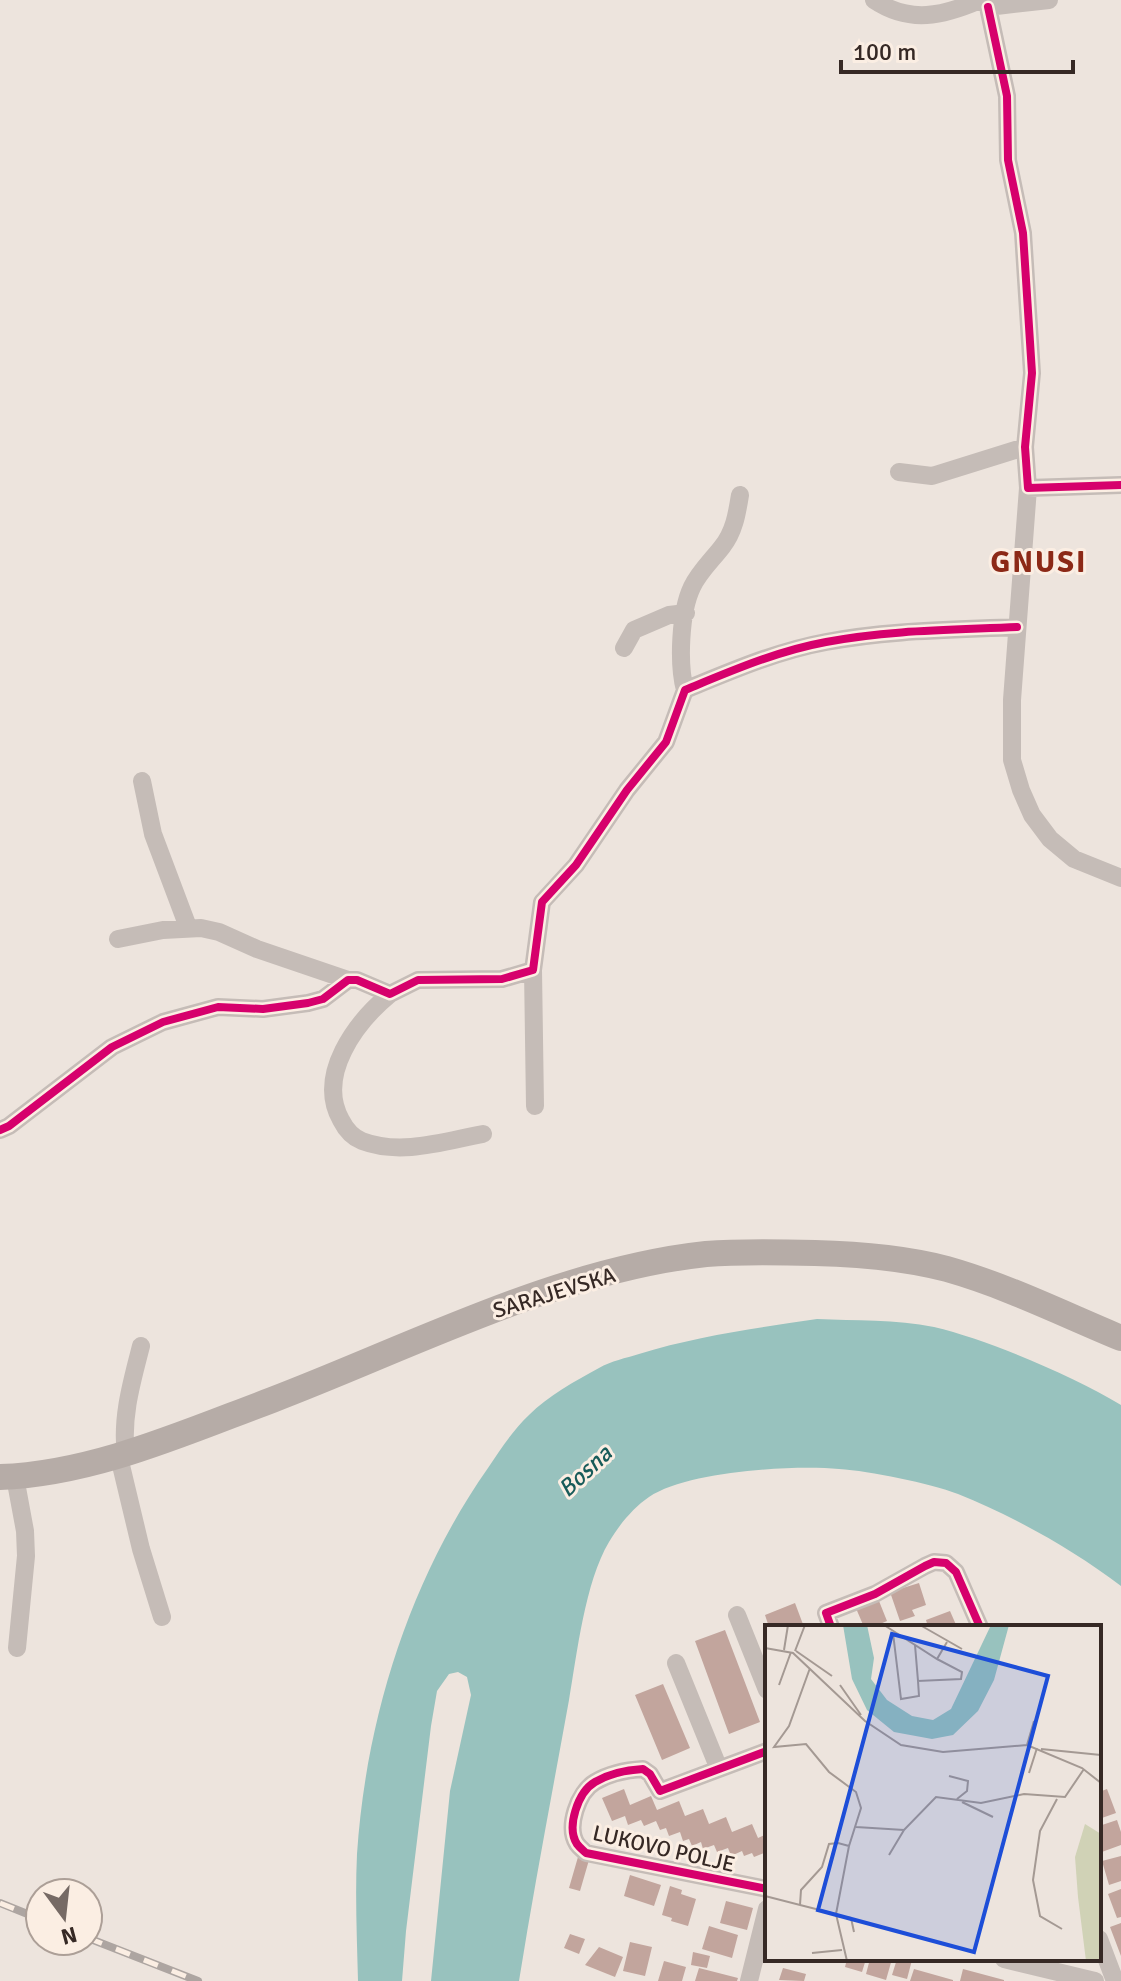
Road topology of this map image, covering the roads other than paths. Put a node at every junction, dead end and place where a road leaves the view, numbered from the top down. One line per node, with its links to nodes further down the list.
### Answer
1 (874, 0): 3 (street)
2 (1037, 0): 3 (street)
3 (983, 2): 4 (street)
4 (1025, 447): 5 (street); 7 (street)
5 (899, 472)
6 (1121, 485): 7 (street)
7 (1028, 488): 10 (street)
8 (740, 495): 9 (street)
9 (686, 613): 11 (street); 12 (street)
10 (1017, 627): 12 (street); 14 (street)
11 (624, 648)
12 (685, 690): 17 (street)
13 (142, 781): 15 (street)
14 (1121, 878)
15 (188, 927): 16 (street); 18 (street)
16 (118, 939)
17 (533, 970): 19 (street); 20 (street)
18 (348, 980): 19 (street); 21 (street)
19 (390, 994): 22 (street)
20 (535, 1106)
21 (0, 1130)
22 (483, 1134)
23 (1121, 1338): 25 (main road, SARAJEVSKA)
24 (141, 1346): 25 (street)
25 (122, 1456): 26 (main road, SARAJEVSKA); 28 (street)
26 (7, 1477): 31 (street)
27 (737, 1615): 33 (street)
28 (162, 1617)
29 (830, 1625): 30 (street)
30 (979, 1625)
31 (17, 1648)
32 (676, 1663): 35 (street)
33 (765, 1685)
34 (765, 1752): 35 (street, LUKOVO POLJE)
35 (719, 1769): 36 (street, LUKOVO POLJE)
36 (765, 1889)
37 (765, 1917): 40 (street)
38 (1101, 1944): 42 (street)
39 (1012, 1961): 41 (street)
40 (749, 1981)
41 (1095, 1981)
42 (1115, 1981)

